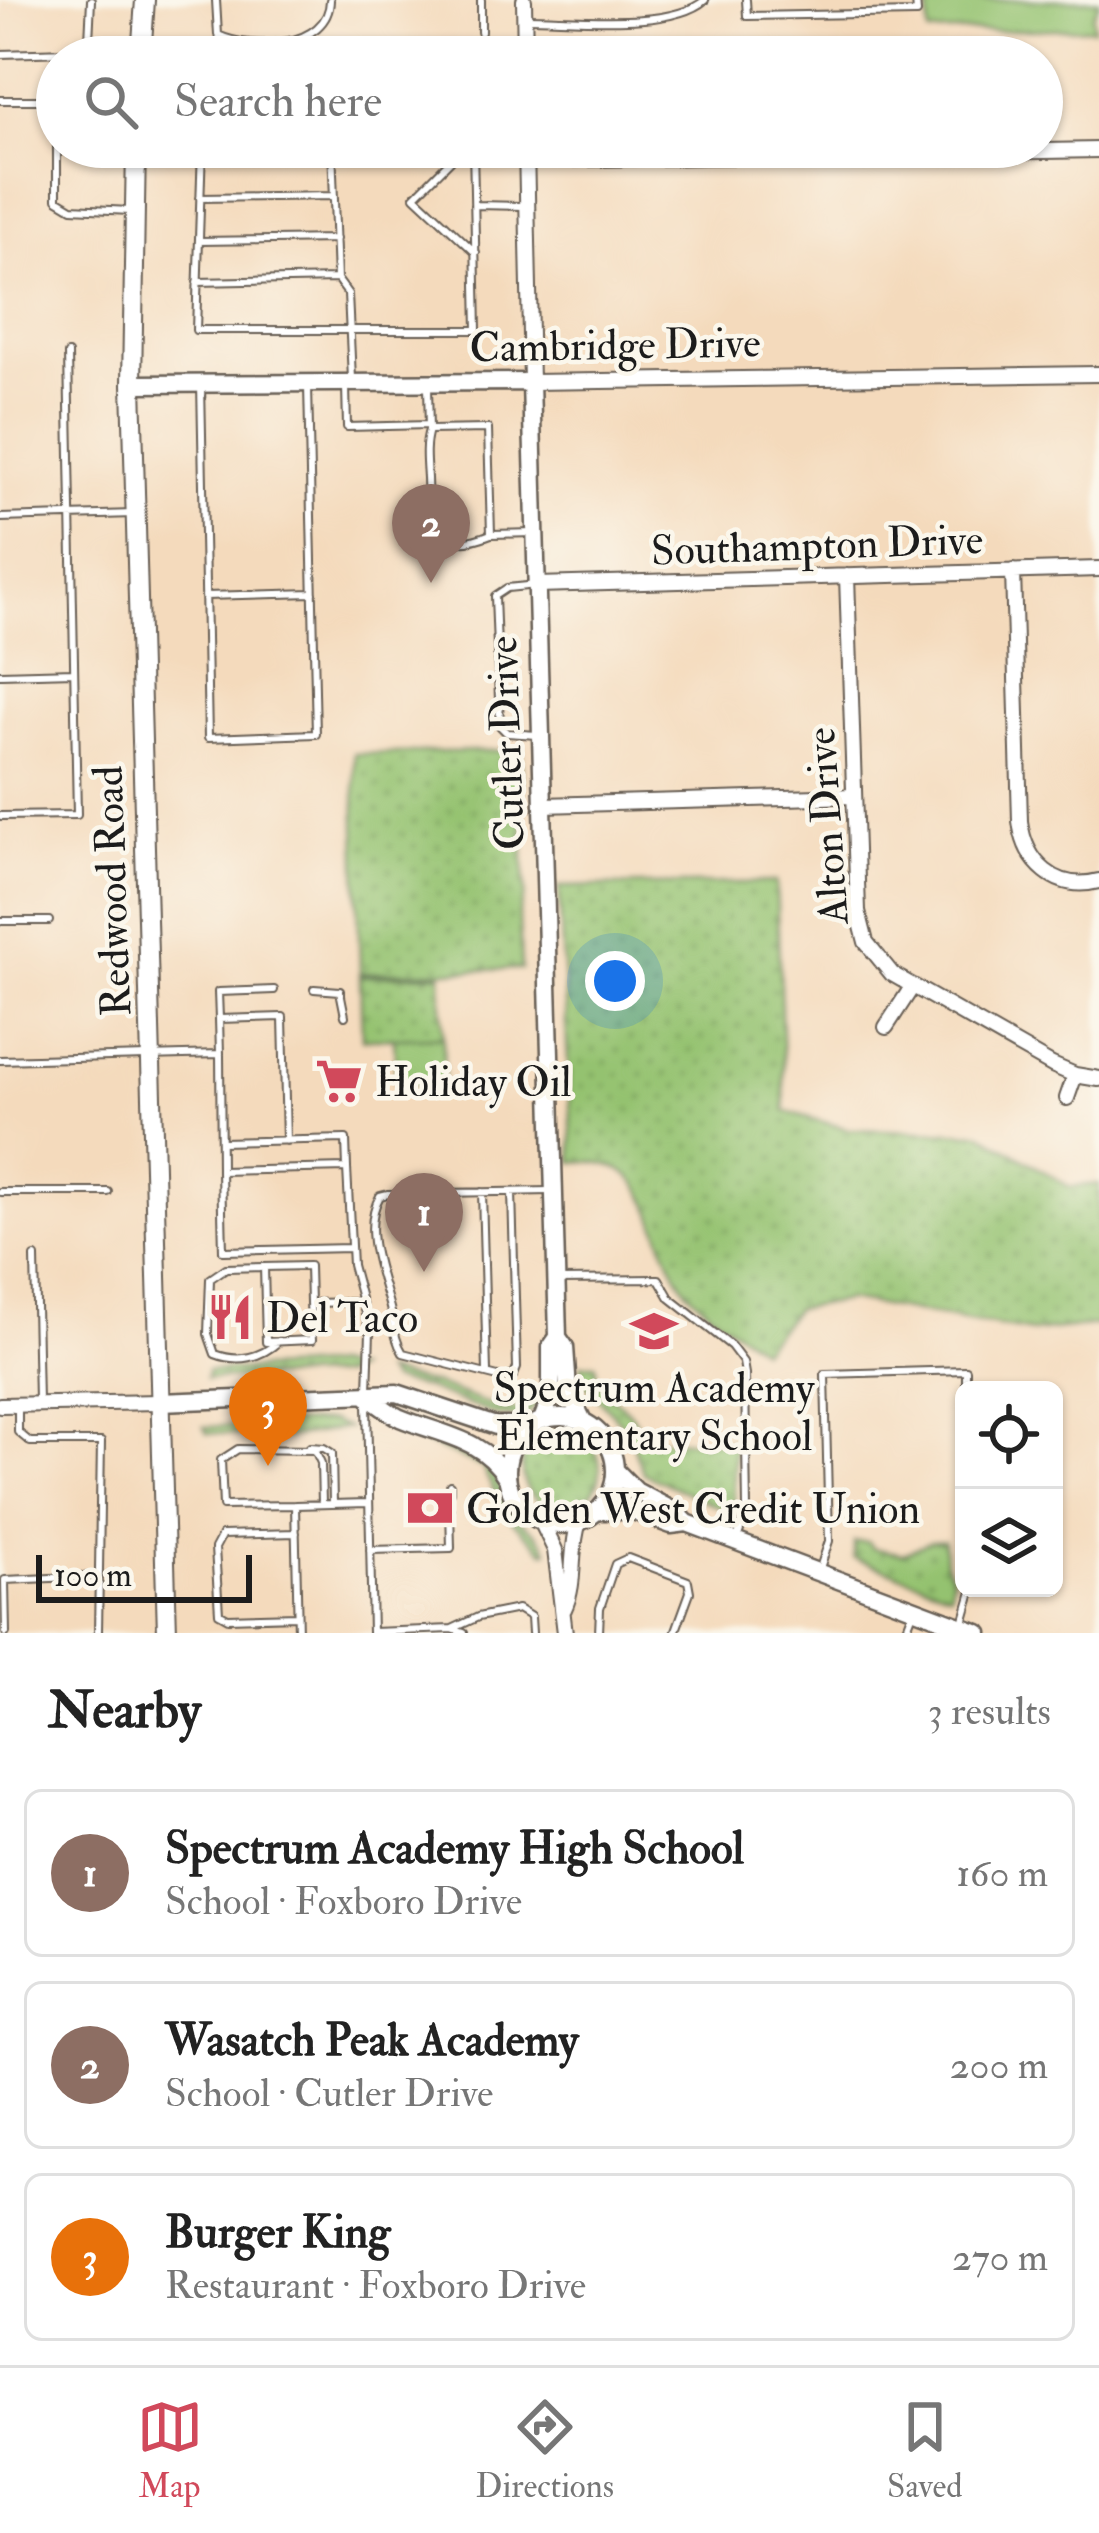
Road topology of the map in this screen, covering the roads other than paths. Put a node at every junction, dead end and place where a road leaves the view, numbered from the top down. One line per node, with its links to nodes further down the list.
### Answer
1 (91, 0): 12 (lane)
2 (145, 0): 13 (main road)
3 (216, 0): 14 (lane)
4 (330, 0): 15 (lane)
5 (481, 0): 11 (lane)
6 (524, 0): 10 (street)
7 (705, 0): 10 (lane)
8 (746, 0): 9 (lane)
9 (916, 0)
10 (524, 18): 16 (street)
11 (481, 32)
12 (89, 36)
13 (142, 36)
14 (220, 36)
15 (305, 36)
16 (524, 36)
17 (36, 53): 18 (lane)
18 (0, 54)
19 (0, 100): 20 (lane)
20 (36, 100)
21 (1063, 150): 22 (street)
22 (1099, 150)
23 (56, 168): 34 (lane)
24 (135, 168): 34 (main road, Redwood Road)
25 (201, 168): 31 (lane)
26 (333, 168): 30 (lane)
27 (446, 168): 37 (lane)
28 (471, 168): 32 (lane)
29 (527, 168): 33 (street, Cutler Drive)
30 (334, 196): 31 (lane); 35 (lane)
31 (200, 197): 36 (lane)
32 (476, 206): 33 (lane); 37 (lane)
33 (527, 206): 44 (street, Cutler Drive)
34 (133, 211): 45 (main road, Redwood Road)
35 (336, 239): 36 (lane); 38 (lane)
36 (199, 241): 39 (lane)
37 (476, 253): 40 (lane)
38 (337, 279): 39 (lane); 40 (lane)
39 (197, 282): 40 (lane)
40 (352, 330): 48 (lane)
41 (68, 354): 51 (lane)
42 (1099, 374): 44 (street, Cambridge Drive)
43 (428, 382): 44 (street, Cambridge Drive); 48 (street, Cambridge Drive); 49 (lane)
44 (531, 382): 53 (street, Cutler Drive)
45 (132, 383): 46 (street, Cambridge Drive); 50 (main road, Redwood Road)
46 (201, 383): 47 (street, Cambridge Drive); 60 (lane)
47 (308, 383): 48 (street, Cambridge Drive); 59 (lane)
48 (349, 383): 49 (lane)
49 (429, 428): 54 (lane); 54 (lane)
50 (136, 514): 51 (lane); 77 (main road, Redwood Road)
51 (70, 516): 52 (lane); 61 (lane)
52 (0, 518)
53 (535, 533): 54 (lane); 58 (street, Cutler Drive)
54 (491, 534)
55 (1099, 568): 56 (street, Southampton Drive)
56 (1013, 571): 57 (street, Southampton Drive); 67 (street)
57 (847, 576): 58 (street, Southampton Drive); 64 (street, Alton Drive)
58 (536, 585): 63 (street, Cutler Drive); 63 (lane)
59 (313, 593): 60 (lane); 60 (lane)
60 (205, 596)
61 (74, 672): 62 (lane); 66 (lane)
62 (0, 674)
63 (541, 734): 65 (street, Cutler Drive)
64 (854, 796): 65 (street); 70 (street, Alton Drive)
65 (543, 805): 86 (street, Cutler Drive)
66 (0, 816)
67 (1091, 883)
68 (49, 920): 69 (lane)
69 (0, 921)
70 (912, 987): 75 (street); 79 (street, Alton Drive)
71 (314, 989): 73 (lane)
72 (274, 990): 74 (lane)
73 (345, 1016)
74 (219, 1019): 76 (lane); 82 (lane)
75 (886, 1027)
76 (220, 1054): 77 (lane); 83 (lane)
77 (152, 1055): 78 (lane); 106 (main road, Redwood Road)
78 (0, 1060)
79 (1075, 1075): 80 (street, Alton Drive); 81 (street)
80 (1099, 1079)
81 (1067, 1098)
82 (286, 1141): 83 (lane); 84 (lane)
83 (222, 1142): 85 (lane)
84 (347, 1168): 85 (lane); 91 (lane)
85 (221, 1171): 93 (lane)
86 (554, 1191): 90 (lane); 98 (street, Cutler Drive)
87 (0, 1192): 88 (lane)
88 (107, 1192)
89 (482, 1192): 90 (lane); 103 (lane); 103 (lane)
90 (512, 1192): 103 (lane)
91 (350, 1248): 92 (lane); 99 (lane)
92 (309, 1249): 93 (lane); 95 (lane)
93 (224, 1251): 97 (lane)
94 (35, 1257): 108 (lane)
95 (309, 1266): 96 (lane); 100 (lane)
96 (264, 1268): 97 (lane); 102 (lane)
97 (216, 1272): 102 (lane)
98 (556, 1280): 101 (street, Cutler Drive); 125 (lane)
99 (362, 1302): 100 (lane); 105 (lane)
100 (310, 1303): 102 (lane)
101 (558, 1337): 110 (street, Cutler Drive); 111 (street, Cutler Drive)
102 (279, 1341)
103 (487, 1372)
104 (966, 1381): 127 (lane)
105 (368, 1397): 106 (street); 111 (street); 114 (street); 115 (lane)
106 (160, 1402): 108 (street); 138 (main road, Redwood Road)
107 (18, 1405): 108 (street); 109 (street); 128 (lane)
108 (38, 1405)
109 (0, 1406)
110 (583, 1421): 111 (street); 113 (street)
111 (536, 1423): 114 (street)
112 (308, 1448): 116 (lane); 117 (lane); 118 (lane)
113 (616, 1472): 120 (street); 123 (street)
114 (508, 1478): 121 (street)
115 (368, 1503): 117 (lane); 126 (lane)
116 (322, 1504): 117 (lane); 118 (lane)
117 (333, 1504)
118 (295, 1505): 124 (lane)
119 (450, 1509): 126 (lane)
120 (598, 1511): 122 (street); 123 (street)
121 (541, 1521): 122 (street); 131 (street)
122 (579, 1522): 131 (street)
123 (687, 1523): 125 (street)
124 (296, 1533): 132 (lane); 132 (lane)
125 (736, 1542): 127 (street)
126 (370, 1550): 135 (lane)
127 (818, 1573): 130 (street)
128 (98, 1576): 136 (lane); 137 (lane)
129 (973, 1597): 134 (lane)
130 (914, 1609): 134 (street); 145 (lane)
131 (564, 1610): 142 (street)
132 (297, 1616): 139 (lane)
133 (452, 1629): 135 (lane); 140 (lane); 141 (lane)
134 (971, 1630)
135 (372, 1632)
136 (6, 1633)
137 (98, 1633)
138 (167, 1633)
139 (298, 1633)
140 (464, 1633)
141 (532, 1633)
142 (565, 1633)
143 (599, 1633): 144 (lane)
144 (675, 1633)
145 (904, 1633)

